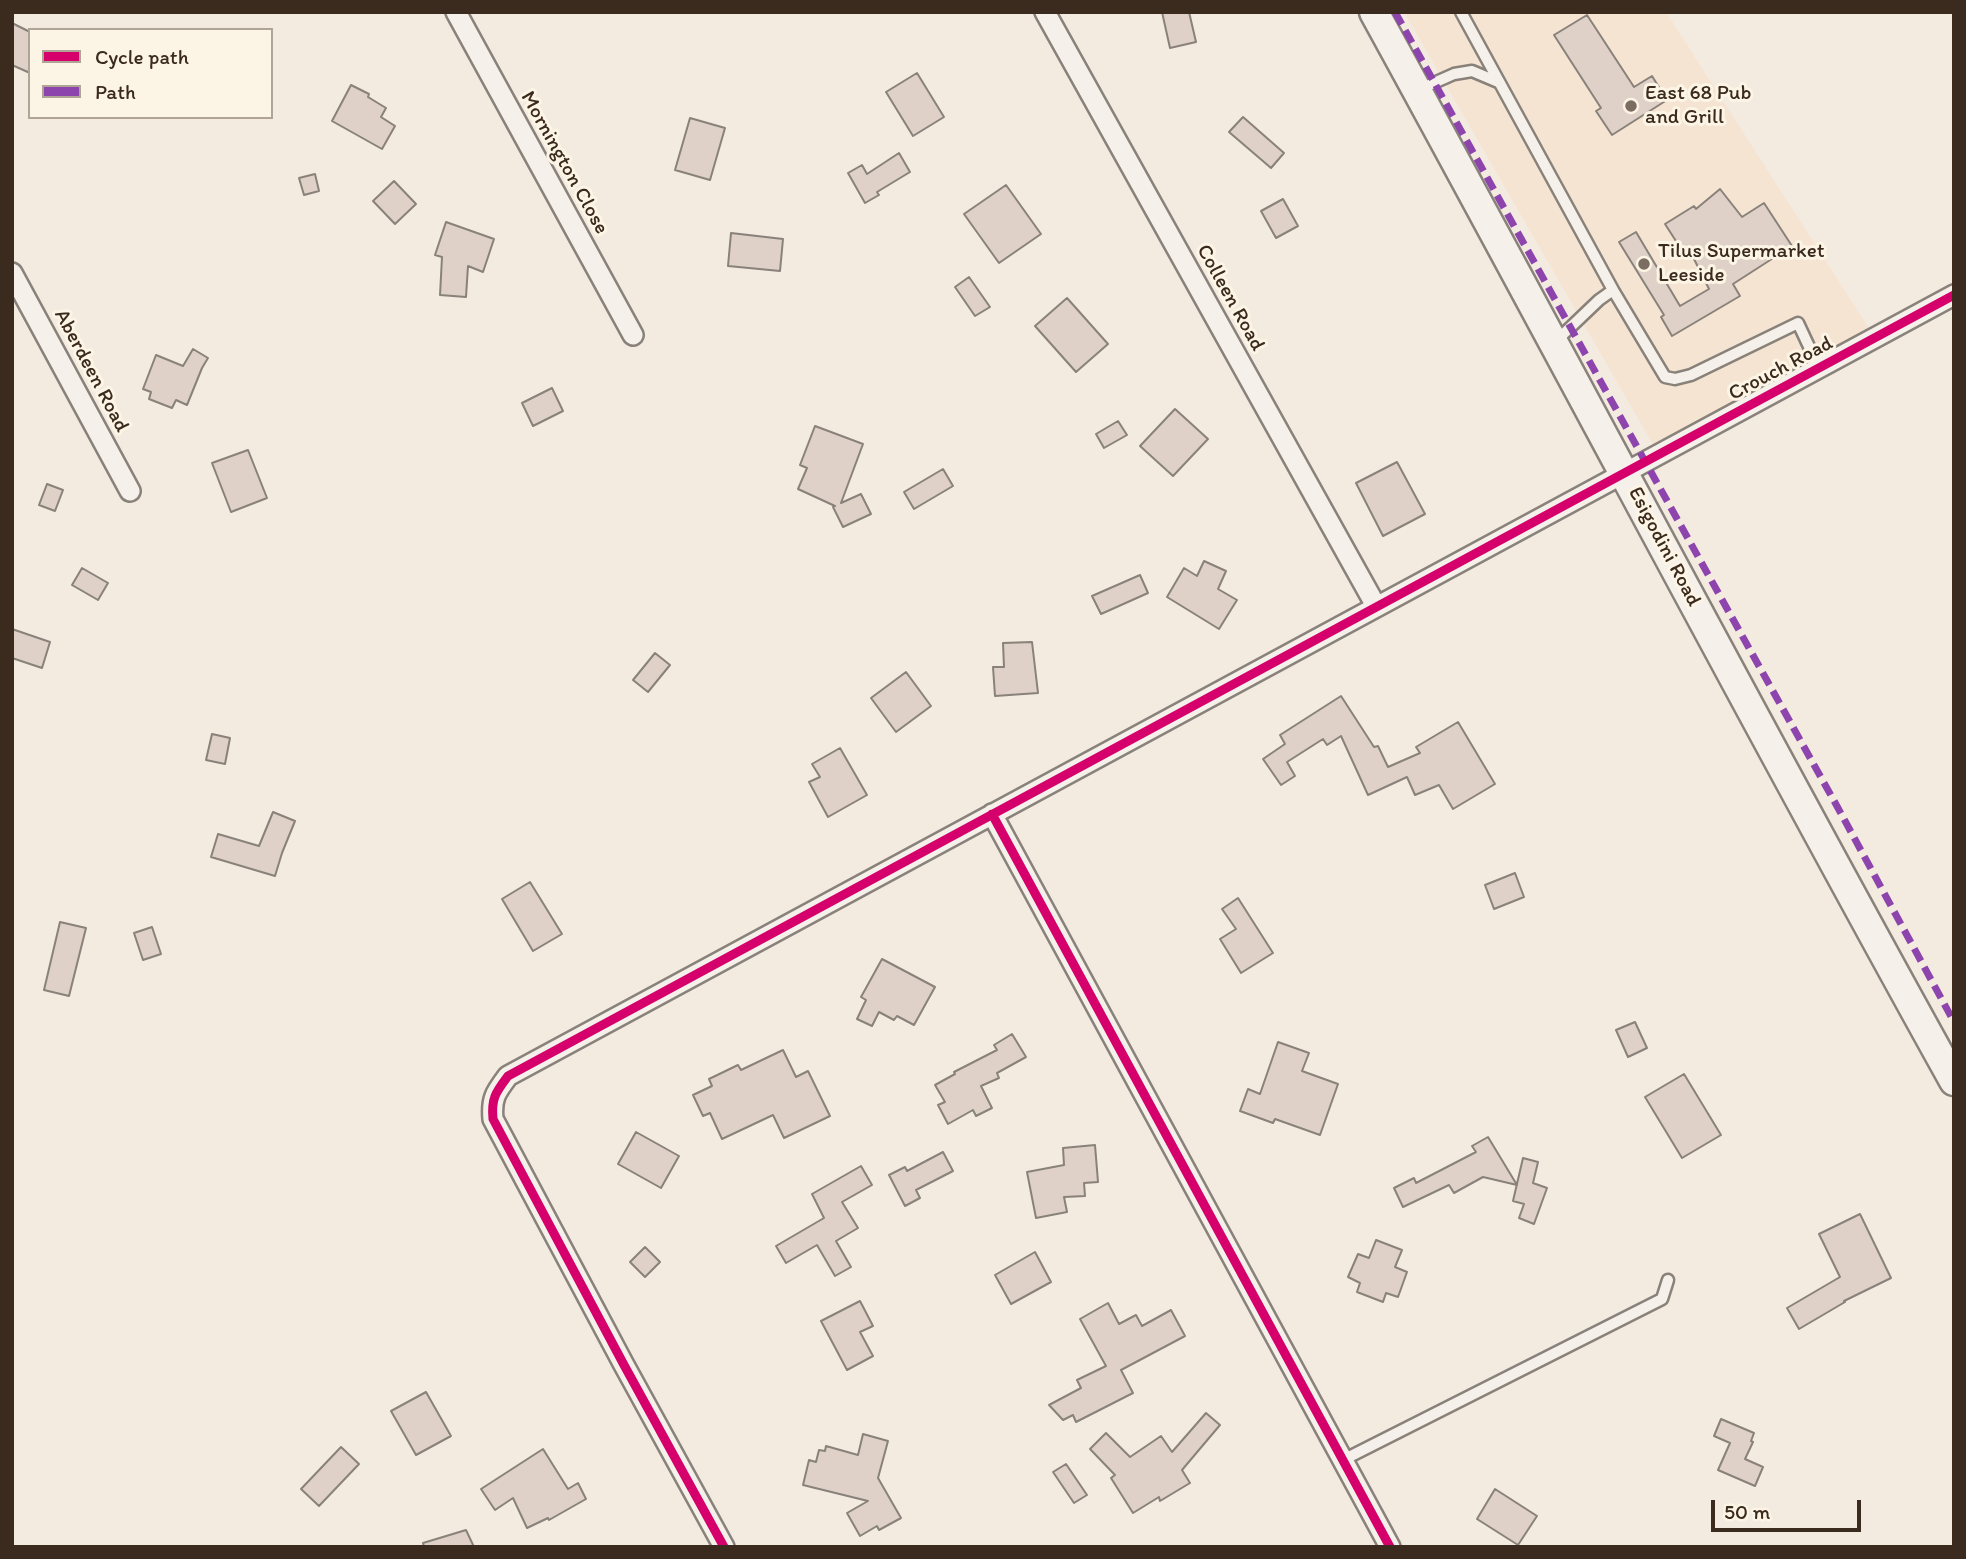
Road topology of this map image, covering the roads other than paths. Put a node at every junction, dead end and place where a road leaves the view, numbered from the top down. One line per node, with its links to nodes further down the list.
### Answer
1 (456, 12): 10 (street, Mornington Close)
2 (1045, 12): 15 (street, Colleen Road)
3 (1374, 12): 6 (main road, Esigodini Road)
4 (1461, 12): 5 (lane)
5 (1498, 82): 6 (lane); 8 (lane)
6 (1417, 91): 11 (main road, Esigodini Road)
7 (12, 273): 14 (street, Aberdeen Road)
8 (1613, 290): 11 (lane); 12 (lane)
9 (1954, 295): 12 (street, Crouch Road)
10 (633, 335)
11 (1555, 342): 13 (main road, Esigodini Road)
12 (1819, 368): 13 (street, Crouch Road)
13 (1624, 473): 15 (street, Crouch Road); 17 (main road, Esigodini Road)
14 (130, 491)
15 (1376, 606): 16 (street, Crouch Road)
16 (992, 814): 19 (street); 20 (street, Crouch Road)
17 (1953, 1077)
18 (1668, 1280): 19 (lane)
19 (1343, 1460): 21 (street)
20 (724, 1547)
21 (1390, 1547)

